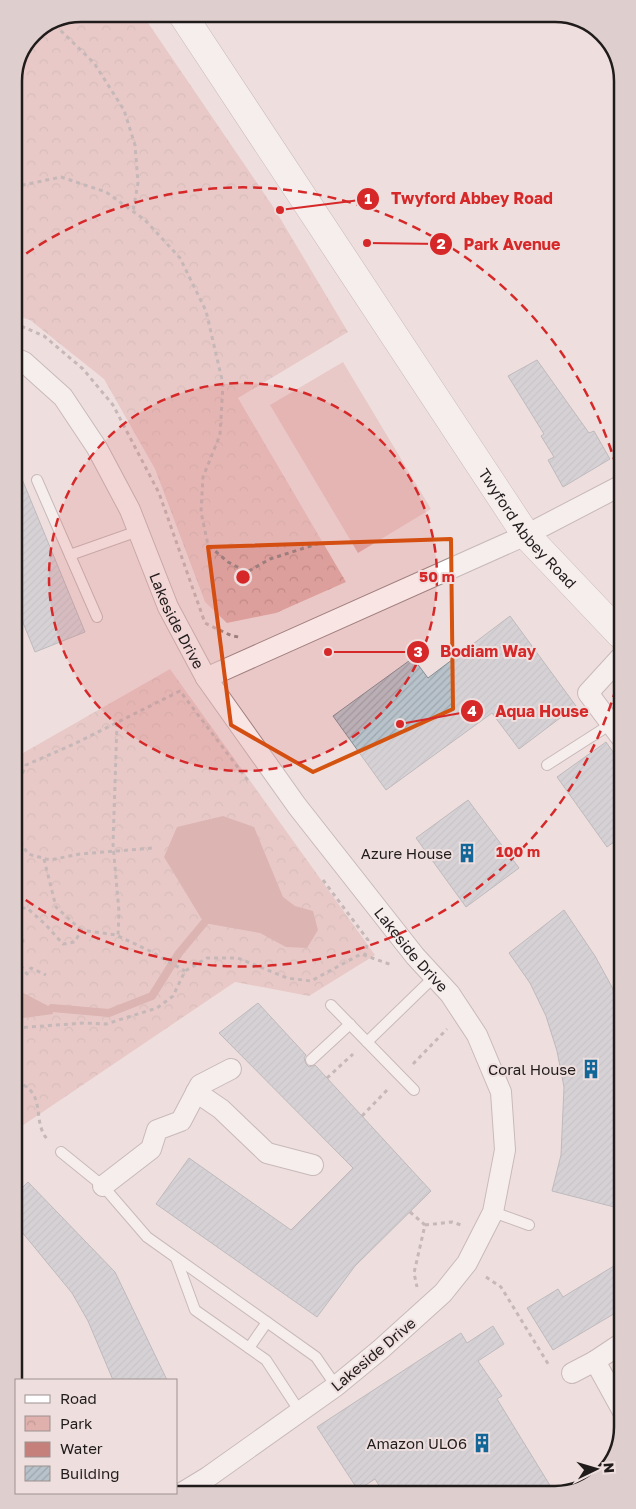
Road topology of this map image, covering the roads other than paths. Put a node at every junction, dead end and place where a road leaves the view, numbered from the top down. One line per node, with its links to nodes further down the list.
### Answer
1 (187, 22): 6 (street, Twyford Abbey Road)
2 (23, 361): 5 (street, Lakeside Drive)
3 (37, 480): 7 (lane)
4 (614, 489): 6 (street)
5 (138, 531): 7 (lane); 11 (street, Lakeside Drive)
6 (526, 535): 9 (street, Twyford Abbey Road); 11 (street)
7 (70, 556): 8 (lane)
8 (97, 617)
9 (614, 628)
10 (614, 665): 12 (street)
11 (206, 678): 15 (street, Lakeside Drive)
12 (614, 727)
13 (614, 731): 14 (lane)
14 (547, 765)
15 (434, 977): 18 (lane); 26 (street, Lakeside Drive)
16 (332, 1005): 17 (lane)
17 (350, 1024): 18 (lane); 19 (lane)
18 (367, 1042): 21 (lane)
19 (311, 1060)
20 (231, 1069): 22 (street)
21 (414, 1090)
22 (196, 1092): 24 (street); 25 (street)
23 (60, 1152): 25 (lane)
24 (313, 1164)
25 (103, 1186): 28 (lane)
26 (493, 1212): 27 (lane); 34 (street, Lakeside Drive)
27 (529, 1225)
28 (176, 1258): 29 (lane); 30 (lane)
29 (267, 1322): 30 (lane); 34 (lane)
30 (249, 1348): 36 (lane)
31 (614, 1348): 32 (street)
32 (595, 1361): 33 (street); 35 (street)
33 (572, 1373)
34 (336, 1386): 36 (street, Lakeside Drive)
35 (614, 1395)
36 (300, 1412): 37 (street, Lakeside Drive)
37 (193, 1486)

